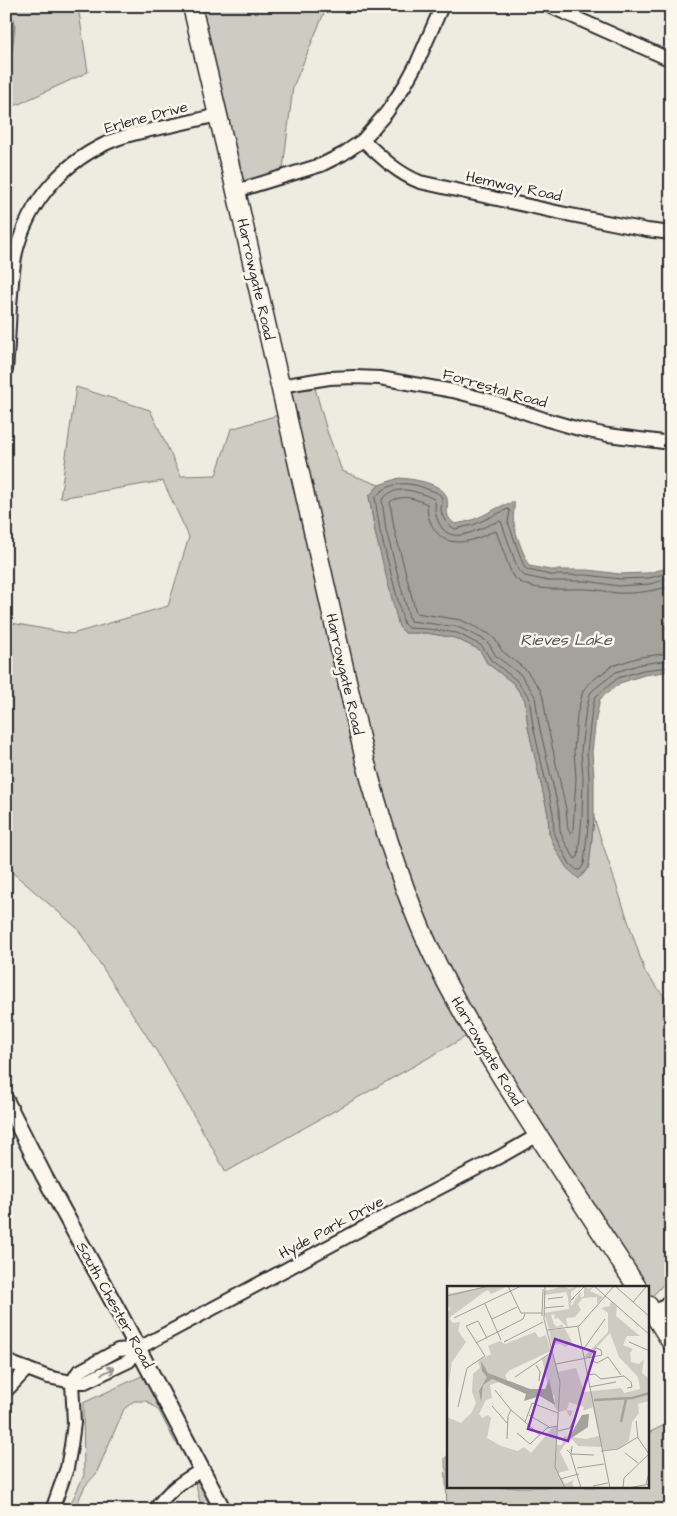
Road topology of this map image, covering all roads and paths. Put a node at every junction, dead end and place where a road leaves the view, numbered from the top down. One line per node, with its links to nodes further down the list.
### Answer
1 (192, 6): 5 (main road, Harrowgate Road)
2 (442, 6): 6 (street)
3 (549, 6): 4 (street)
4 (671, 60)
5 (218, 115): 7 (main road, Harrowgate Road); 9 (street, Erlene Drive)
6 (363, 140): 7 (street); 8 (street, Hemway Road)
7 (236, 191): 10 (main road, Harrowgate Road)
8 (671, 233)
9 (6, 370)
10 (280, 386): 11 (street, Forrestal Road); 14 (main road, Harrowgate Road)
11 (671, 443)
12 (6, 1101): 13 (street, South Chester Road)
13 (9, 1120): 19 (street, South Chester Road)
14 (538, 1135): 15 (main road, Harrowgate Road); 19 (street, Hyde Park Drive)
15 (636, 1286)
16 (671, 1299): 17 (street)
17 (651, 1310): 18 (main road)
18 (671, 1342)
19 (138, 1348): 22 (street, Hyde Park Drive); 24 (street, South Chester Road)
20 (6, 1361): 21 (street, Hyde Park Drive)
21 (27, 1369): 22 (street, Hyde Park Drive); 23 (street)
22 (72, 1382): 25 (street)
23 (6, 1392)
24 (202, 1470): 26 (street); 27 (street, South Chester Road)
25 (52, 1510)
26 (156, 1510)
27 (223, 1510)

